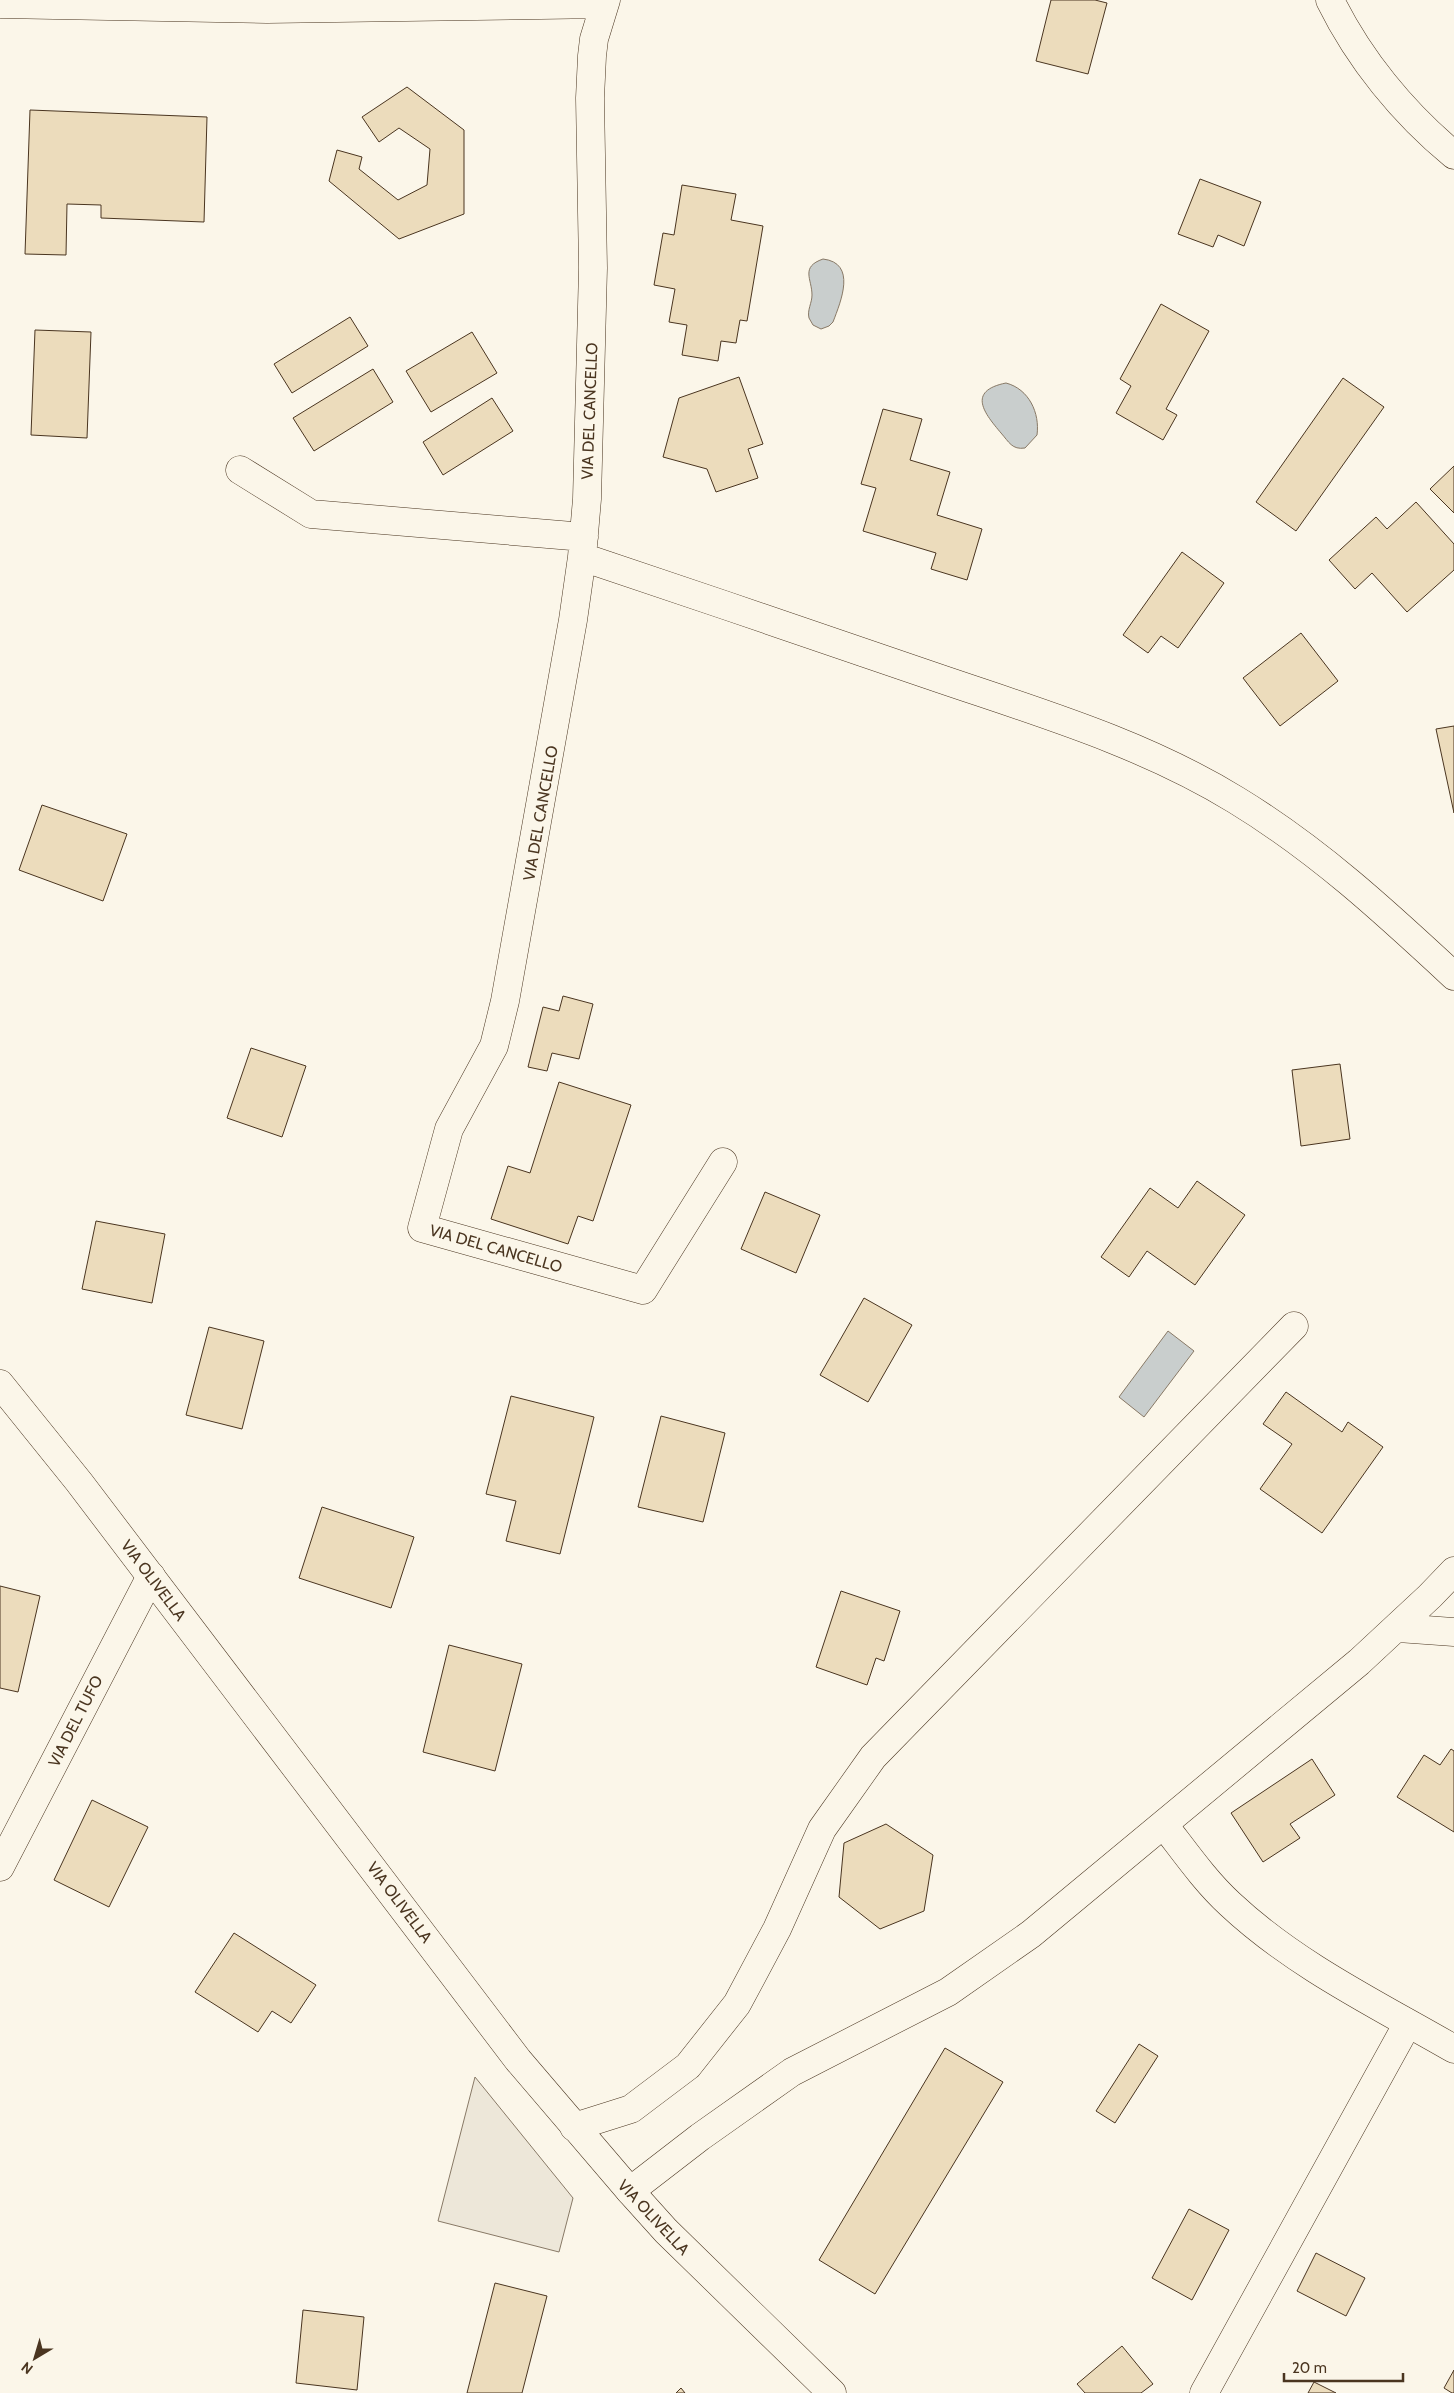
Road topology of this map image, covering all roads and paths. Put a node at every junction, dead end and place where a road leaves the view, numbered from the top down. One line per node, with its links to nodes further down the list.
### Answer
1 (1330, 0): 4 (street)
2 (605, 2): 3 (street, VIA DEL CANCELLO); 6 (street, VIA DEL CANCELLO)
3 (0, 4)
4 (1454, 155)
5 (240, 470): 6 (street)
6 (583, 547): 7 (street); 8 (street, VIA DEL CANCELLO)
7 (1454, 976)
8 (722, 1162)
9 (1294, 1326): 19 (street)
10 (0, 1384): 12 (street, VIA OLIVELLA)
11 (1454, 1571): 13 (street)
12 (151, 1576): 16 (street, VIA DEL TUFO); 19 (street, VIA OLIVELLA)
13 (1398, 1628): 14 (street); 15 (street)
14 (1454, 1632)
15 (1164, 1825): 17 (street); 20 (street)
16 (0, 1867)
17 (1408, 2023): 18 (street); 22 (street)
18 (1454, 2049)
19 (574, 2127): 20 (street, VIA OLIVELLA)
20 (630, 2191): 21 (street, VIA OLIVELLA)
21 (832, 2393)
22 (1204, 2393)

